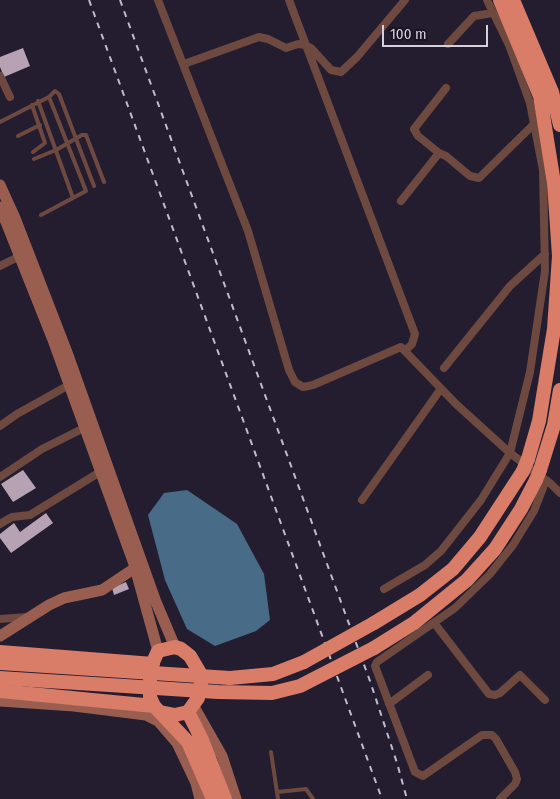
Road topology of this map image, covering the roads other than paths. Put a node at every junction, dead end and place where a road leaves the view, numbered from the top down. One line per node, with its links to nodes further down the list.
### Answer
1 (158, 0): 9 (street)
2 (289, 0): 8 (street)
3 (405, 0): 8 (street)
4 (487, 0): 6 (street)
5 (513, 0): 19 (highway)
6 (496, 6): 7 (street); 17 (street); 28 (highway)
7 (448, 44)
8 (304, 45): 9 (street); 39 (street)
9 (184, 64): 39 (street)
10 (0, 76): 12 (street)
11 (446, 88): 25 (street)
12 (10, 97)
13 (49, 97): 14 (lane); 21 (lane); 22 (lane)
14 (38, 101): 15 (lane); 23 (lane)
15 (32, 105): 16 (lane); 18 (lane)
16 (0, 122)
17 (535, 124): 25 (street); 35 (street)
18 (40, 125): 20 (lane); 24 (lane)
19 (560, 125)
20 (18, 136)
21 (76, 140): 22 (lane); 27 (lane); 30 (lane)
22 (67, 143): 23 (lane); 31 (lane)
23 (56, 150): 26 (lane); 31 (lane)
24 (33, 152)
25 (439, 153): 32 (street)
26 (34, 159)
27 (104, 182)
28 (557, 183): 62 (highway, bridge)
29 (0, 185): 38 (main road)
30 (94, 186)
31 (73, 198): 34 (lane)
32 (401, 201)
33 (0, 206): 36 (main road)
34 (40, 215)
35 (545, 254): 40 (street); 46 (street)
36 (20, 256): 37 (street); 38 (main road)
37 (0, 266)
38 (49, 317): 41 (main road); 59 (main road)
39 (406, 350): 42 (street)
40 (444, 368)
41 (69, 385): 44 (street); 45 (main road)
42 (440, 390): 46 (street); 51 (street)
43 (560, 390): 49 (highway)
44 (0, 426)
45 (84, 428): 47 (main road); 48 (street)
46 (510, 454): 49 (street); 54 (street)
47 (100, 472): 52 (street); 53 (main road)
48 (0, 477)
49 (541, 477): 50 (street); 57 (street); 64 (highway, bridge)
50 (560, 493)
51 (362, 500)
52 (0, 524)
53 (135, 568): 55 (main road); 61 (main road)
54 (384, 589)
55 (31, 617): 56 (street); 58 (main road)
56 (0, 619)
57 (435, 624): 66 (street); 68 (street)
58 (0, 636)
59 (175, 647): 61 (highway); 70 (highway)
60 (0, 652): 61 (highway)
61 (155, 657): 69 (highway)
62 (0, 663)
63 (428, 675): 68 (street)
64 (0, 678)
65 (0, 691): 69 (highway)
66 (545, 700)
67 (0, 701): 71 (main road)
68 (389, 704): 80 (street)
69 (157, 709): 70 (highway); 71 (highway)
70 (191, 709): 76 (highway); 77 (main road)
71 (183, 743): 74 (main road); 75 (highway)
72 (271, 752): 73 (lane)
73 (277, 792): 78 (lane); 79 (lane)
74 (200, 799)
75 (212, 799)
76 (225, 799)
77 (236, 799)
78 (278, 799)
79 (313, 799)
80 (500, 799)

